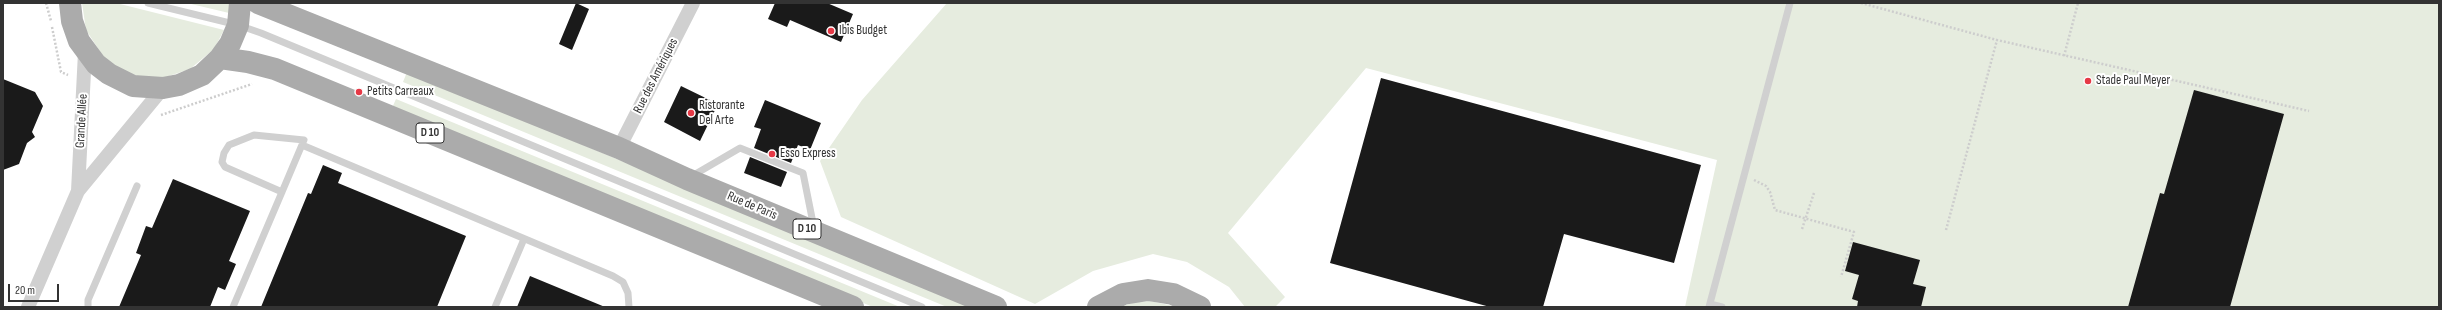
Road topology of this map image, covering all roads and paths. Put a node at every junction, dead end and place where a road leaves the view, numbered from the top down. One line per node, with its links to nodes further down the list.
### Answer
1 (46, 3): 15 (path)
2 (70, 3): 12 (main road)
3 (148, 3): 10 (lane)
4 (240, 3): 10 (main road)
5 (258, 3): 21 (main road, D 10)
6 (693, 3): 21 (street, Rue des Amériques)
7 (1790, 3): 34 (lane)
8 (1861, 3): 11 (path)
9 (2078, 3): 13 (path)
10 (238, 25): 14 (main road); 41 (lane)
11 (1997, 40): 13 (path); 30 (path)
12 (85, 52): 17 (main road); 25 (street, Grande Allée)
13 (2064, 56): 18 (path)
14 (220, 58): 17 (main road); 40 (main road, D 10)
15 (75, 78)
16 (254, 83): 19 (path)
17 (163, 88): 25 (street, Grande Allée)
18 (2309, 111)
19 (158, 114)
20 (302, 145): 26 (lane); 26 (lane); 32 (lane)
21 (619, 148): 22 (main road, Rue de Paris / D 10)
22 (687, 179): 31 (main road, Rue de Paris / D 10); 31 (lane)
23 (1761, 182): 28 (path)
24 (137, 186): 36 (lane)
25 (78, 191): 35 (street, Grande Allée)
26 (282, 192): 37 (lane)
27 (1814, 193): 28 (path)
28 (1806, 218): 29 (path); 33 (path)
29 (1802, 229)
30 (1946, 230)
31 (815, 232): 42 (main road, Rue de Paris / D 10)
32 (524, 238): 38 (lane); 39 (lane)
33 (1841, 278)
34 (1709, 305): 45 (lane)
35 (28, 307)
36 (88, 307)
37 (233, 307)
38 (495, 307)
39 (629, 307)
40 (852, 307)
41 (922, 307)
42 (996, 307)
43 (1098, 307): 44 (main road)
44 (1200, 307)
45 (1722, 307)

